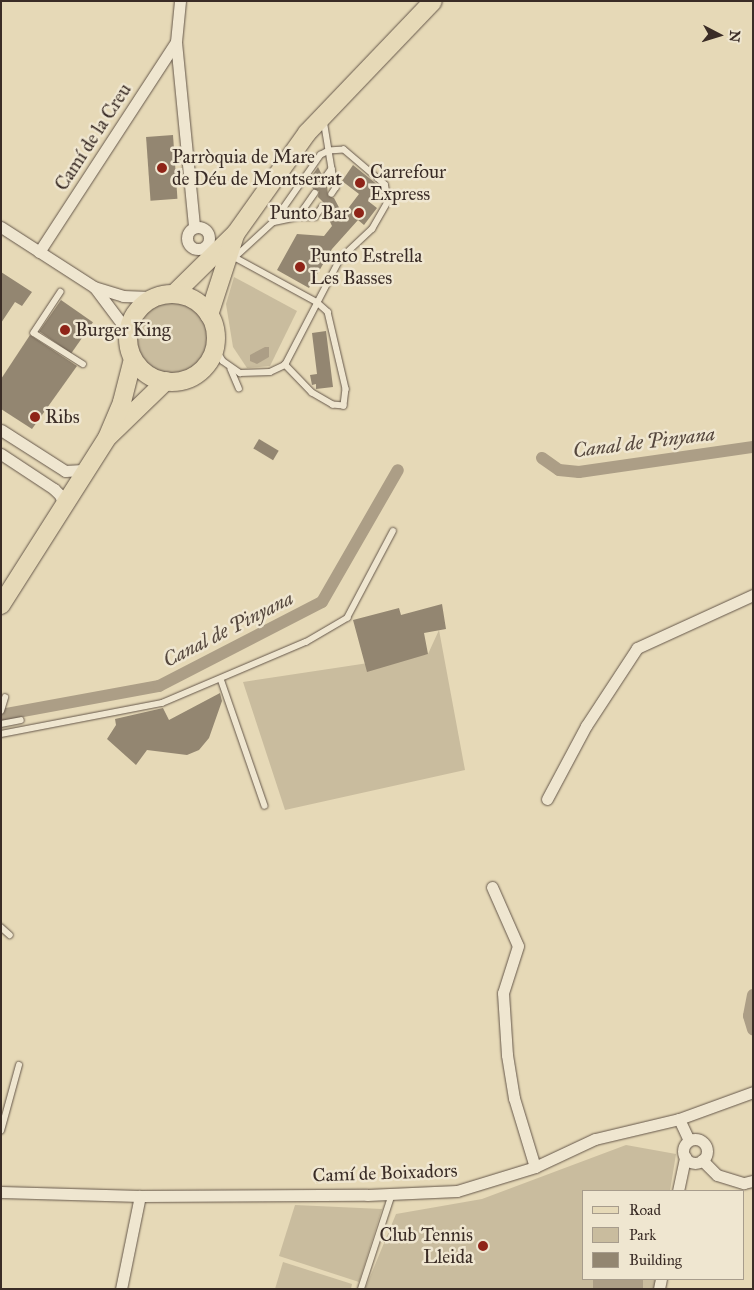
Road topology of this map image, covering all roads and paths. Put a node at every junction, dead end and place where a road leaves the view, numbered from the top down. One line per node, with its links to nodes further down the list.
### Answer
1 (180, 1): 3 (street, Camí de la Creu)
2 (433, 1): 6 (main road)
3 (176, 42): 4 (street, Camí de la Creu); 5 (street, Camí de la Creu)
4 (157, 72): 5 (street); 18 (street, Camí de la Creu)
5 (180, 76): 16 (street, Camí de la Creu)
6 (323, 115): 7 (lane); 17 (main road)
7 (329, 151): 8 (lane); 14 (lane); 24 (lane)
8 (332, 169): 9 (lane); 11 (lane)
9 (324, 180)
10 (315, 193): 13 (lane)
11 (332, 194)
12 (322, 207): 13 (lane)
13 (298, 217): 14 (lane)
14 (274, 222): 19 (lane)
15 (1, 227): 18 (street)
16 (194, 227)
17 (236, 232): 19 (main road); 22 (main road)
18 (39, 252): 20 (street)
19 (232, 258): 24 (lane); 25 (main road)
20 (94, 287): 23 (street); 26 (street)
21 (61, 292): 29 (lane)
22 (174, 294): 23 (main road); 25 (main road)
23 (156, 297): 26 (main road)
24 (317, 302): 30 (lane); 30 (lane)
25 (209, 315): 27 (main road)
26 (128, 332): 28 (main road)
27 (214, 346): 31 (lane); 32 (main road)
28 (133, 359): 32 (main road); 35 (main road)
29 (83, 364)
30 (284, 365): 31 (lane)
31 (231, 369): 33 (lane)
32 (166, 382): 35 (main road)
33 (239, 388)
34 (1, 430): 37 (street)
35 (107, 438): 37 (main road)
36 (1, 454): 38 (street)
37 (87, 470): 38 (main road)
38 (64, 506): 41 (main road)
39 (393, 531): 42 (lane)
40 (753, 595): 48 (street)
41 (1, 605)
42 (221, 679): 47 (lane); 49 (lane)
43 (4, 698): 44 (lane)
44 (2, 710)
45 (21, 720): 46 (lane)
46 (1, 724)
47 (1, 734)
48 (547, 798)
49 (265, 806)
50 (492, 887): 60 (street)
51 (1, 927): 52 (lane)
52 (10, 935)
53 (19, 1065): 56 (lane)
54 (753, 1092): 55 (street, Camí de Boixadors)
55 (679, 1119): 57 (street); 60 (street, Camí de Boixadors)
56 (1, 1131)
57 (689, 1140): 58 (street); 59 (street)
58 (685, 1157): 59 (street); 62 (street)
59 (702, 1160): 61 (street)
60 (535, 1167): 64 (street, Camí de Boixadors)
61 (753, 1181)
62 (678, 1190)
63 (1, 1192): 65 (street, Camí de Boixadors)
64 (392, 1194): 65 (street, Camí de Boixadors); 67 (lane)
65 (140, 1196): 66 (street)
66 (121, 1289)
67 (361, 1289)

